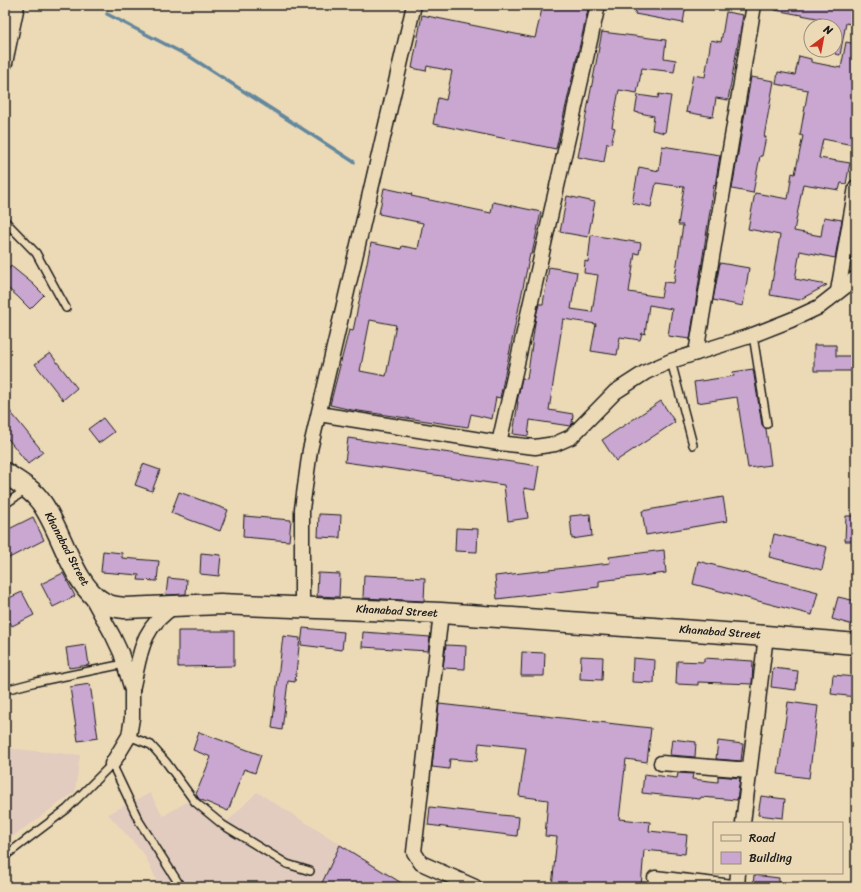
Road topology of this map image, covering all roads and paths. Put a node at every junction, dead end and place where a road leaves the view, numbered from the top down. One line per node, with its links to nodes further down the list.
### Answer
1 (17, 5): 5 (street)
2 (414, 5): 14 (street)
3 (598, 5): 16 (street)
4 (754, 5): 12 (street)
5 (5, 62)
6 (856, 187): 9 (street)
7 (5, 221): 10 (lane)
8 (856, 278): 9 (street)
9 (838, 290): 11 (street)
10 (66, 308)
11 (754, 335): 12 (street); 15 (lane)
12 (696, 353): 13 (street)
13 (671, 361): 16 (street); 17 (lane)
14 (319, 414): 16 (street); 23 (street)
15 (767, 424)
16 (499, 443)
17 (693, 445)
18 (5, 473): 19 (main road, Khanabad Street)
19 (28, 488): 20 (lane); 21 (main road, Khanabad Street)
20 (5, 504)
21 (83, 582): 22 (main road, Khanabad Street); 27 (street)
22 (175, 606): 23 (main road, Khanabad Street); 29 (street)
23 (302, 606): 24 (main road, Khanabad Street)
24 (441, 613): 25 (main road, Khanabad Street); 40 (street)
25 (766, 636): 26 (main road, Khanabad Street); 33 (street)
26 (856, 644)
27 (124, 664): 28 (lane); 29 (street)
28 (5, 690)
29 (132, 690): 30 (street)
30 (129, 736): 32 (street); 36 (lane)
31 (661, 763): 33 (street)
32 (112, 764): 35 (lane); 39 (lane)
33 (749, 770): 34 (street)
34 (743, 822)
35 (5, 856)
36 (310, 871)
37 (738, 874): 42 (street)
38 (655, 878): 41 (street)
39 (181, 887)
40 (475, 887)
41 (733, 887)
42 (736, 887)

